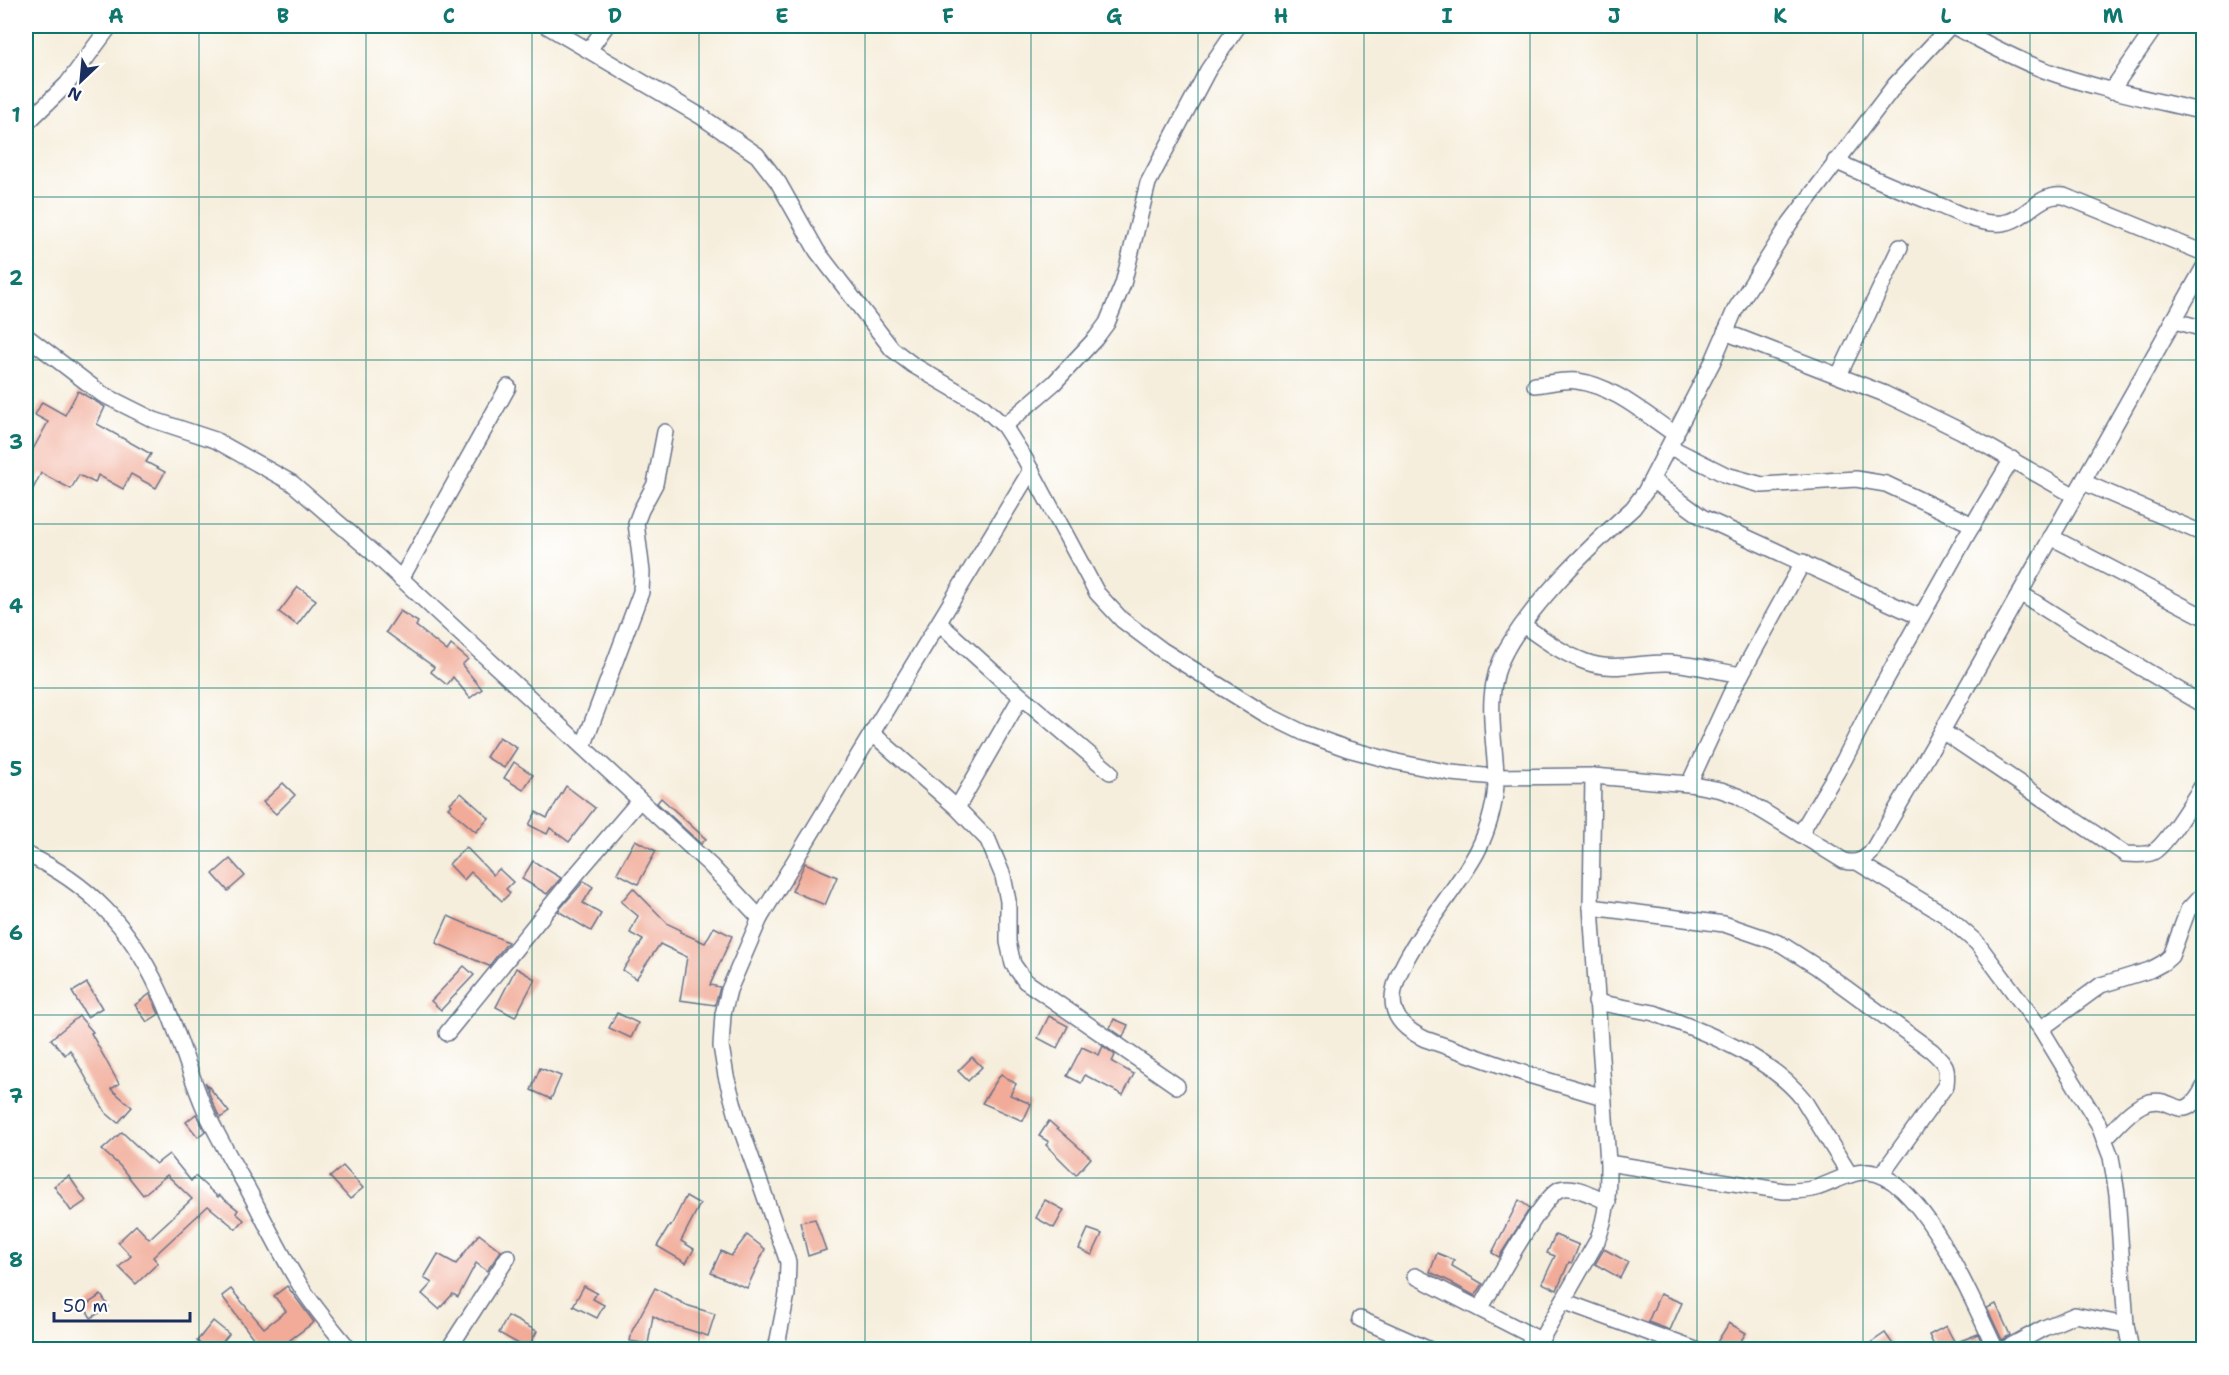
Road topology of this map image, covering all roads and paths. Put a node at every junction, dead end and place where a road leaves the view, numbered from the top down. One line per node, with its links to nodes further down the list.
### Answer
1 (110, 26): 10 (street)
2 (547, 26): 7 (street)
3 (606, 26): 7 (street)
4 (1238, 26): 22 (street)
5 (1952, 26): 8 (street); 11 (street)
6 (2156, 26): 8 (street)
7 (589, 50): 22 (street)
8 (2110, 91): 9 (street)
9 (2204, 112)
10 (26, 124)
11 (1835, 161): 13 (street); 17 (street)
12 (1900, 247): 19 (street)
13 (2204, 253)
14 (2204, 267): 15 (street)
15 (2172, 320): 16 (street); 28 (street)
16 (2204, 329)
17 (1725, 332): 19 (street); 24 (street)
18 (26, 336): 34 (street)
19 (1839, 375): 25 (street)
20 (1535, 385): 24 (street)
21 (508, 387): 34 (street)
22 (1004, 426): 26 (street)
23 (665, 432): 45 (street)
24 (1673, 441): 27 (street); 30 (street)
25 (2012, 459): 29 (street); 30 (street)
26 (1031, 470): 38 (street); 48 (street)
27 (1652, 480): 33 (street); 39 (street)
28 (2083, 482): 29 (street); 31 (street)
29 (2075, 496): 32 (street)
30 (1973, 525): 36 (street)
31 (2202, 531)
32 (2051, 537): 35 (street); 37 (street)
33 (1803, 562): 36 (street); 40 (street)
34 (401, 579): 45 (street)
35 (2020, 593): 42 (street); 43 (street)
36 (1920, 617): 53 (street)
37 (2204, 617)
38 (939, 623): 41 (street); 44 (street)
39 (1523, 625): 40 (street); 48 (street)
40 (1741, 675): 50 (street)
41 (1021, 697): 46 (street); 52 (street)
42 (2204, 705)
43 (1942, 731): 49 (street); 55 (street)
44 (872, 733): 52 (street); 58 (street)
45 (582, 747): 51 (street)
46 (1110, 772)
47 (1593, 776): 48 (street); 50 (street); 57 (street)
48 (1496, 777): 64 (street)
49 (2204, 783)
50 (1689, 784): 53 (street)
51 (639, 801): 58 (street); 61 (street)
52 (957, 808): 62 (street)
53 (1800, 834): 55 (street)
54 (26, 854): 77 (street)
55 (1857, 862): 60 (street)
56 (2204, 893): 60 (street)
57 (1592, 907): 59 (street); 67 (street)
58 (760, 918): 79 (street)
59 (1596, 1002): 64 (street); 68 (street)
60 (2041, 1029): 65 (street)
61 (447, 1033)
62 (1177, 1086)
63 (2204, 1087): 65 (street)
64 (1603, 1096): 66 (street)
65 (2104, 1139): 75 (street)
66 (1608, 1163): 68 (street); 69 (street)
67 (1882, 1174): 68 (street); 82 (street)
68 (1850, 1175)
69 (1608, 1202): 72 (street); 73 (street)
70 (508, 1257): 78 (street)
71 (1415, 1276): 73 (street)
72 (1563, 1300): 76 (street); 81 (street)
73 (1480, 1310): 76 (street)
74 (1360, 1319): 80 (street)
75 (2126, 1325): 83 (street); 84 (street)
76 (1537, 1345)
77 (350, 1350)
78 (448, 1350)
79 (776, 1350)
80 (1430, 1350)
81 (1696, 1350)
82 (1996, 1350)
83 (2002, 1350)
84 (2131, 1350)

